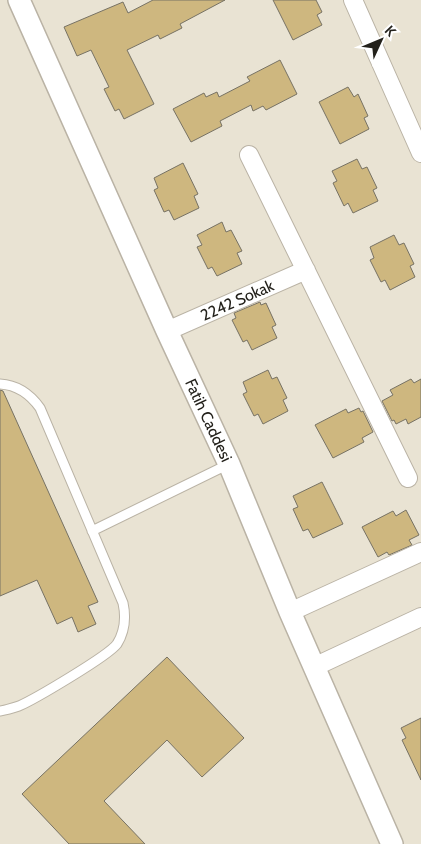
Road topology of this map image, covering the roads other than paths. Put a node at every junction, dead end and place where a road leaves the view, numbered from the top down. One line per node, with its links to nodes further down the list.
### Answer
1 (19, 0): 6 (street, Fatih Caddesi)
2 (354, 0): 3 (street)
3 (421, 153)
4 (249, 155): 5 (street)
5 (306, 270): 6 (street, 2242 Sokak); 9 (street)
6 (167, 331): 8 (street, Fatih Caddesi)
7 (0, 384): 10 (lane)
8 (229, 464): 10 (lane); 12 (street, Fatih Caddesi)
9 (408, 478)
10 (92, 531): 15 (lane)
11 (421, 552): 12 (street)
12 (290, 612): 14 (street, Fatih Caddesi)
13 (421, 617): 14 (street)
14 (314, 667): 16 (street, Fatih Caddesi)
15 (0, 711)
16 (392, 844)

